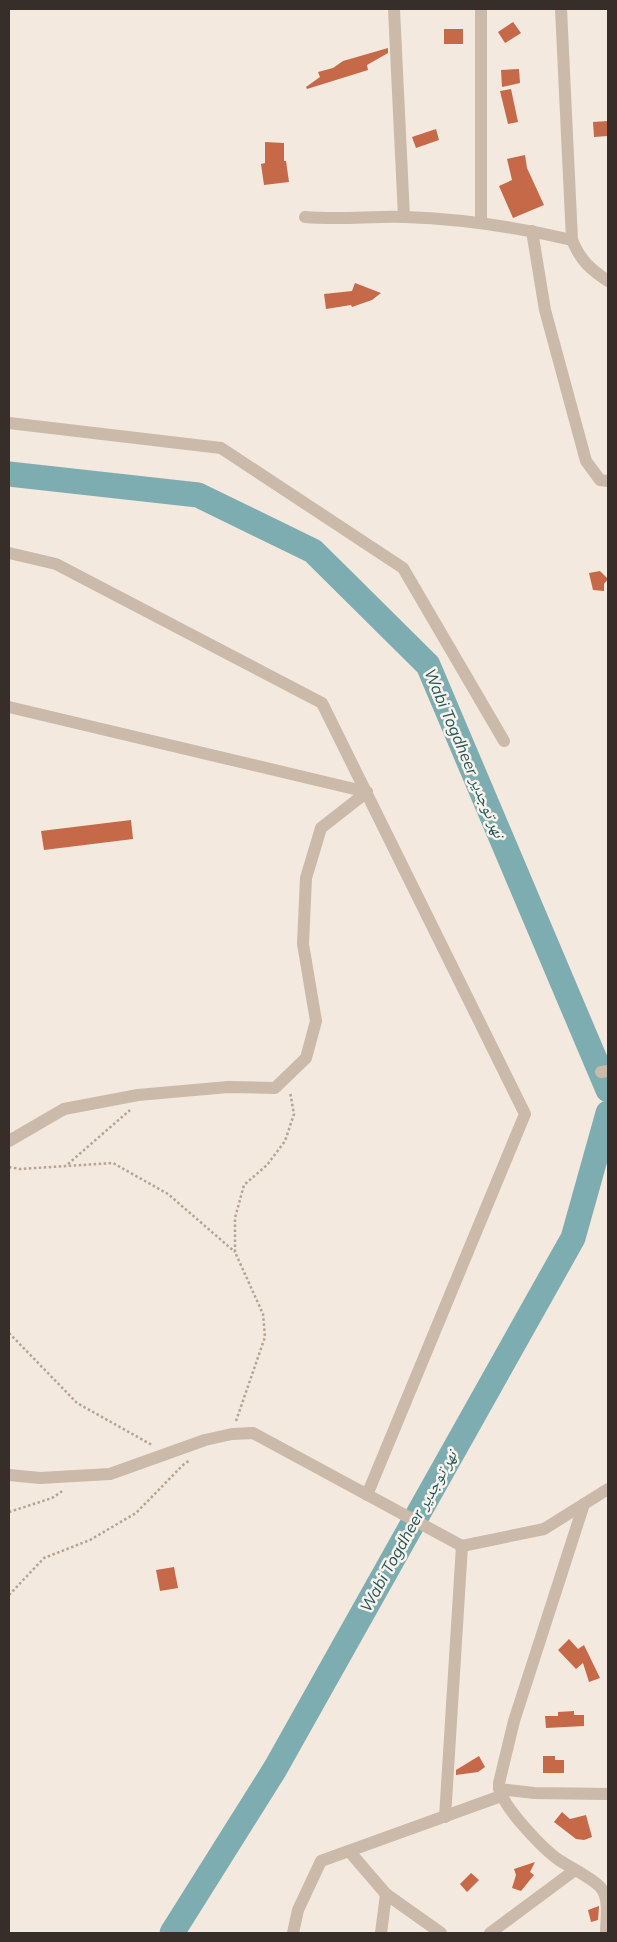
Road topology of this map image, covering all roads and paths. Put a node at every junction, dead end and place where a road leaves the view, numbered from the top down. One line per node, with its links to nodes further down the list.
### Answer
1 (394, 9): 5 (street)
2 (481, 9): 6 (street)
3 (561, 9): 8 (street)
4 (305, 217): 5 (street)
5 (404, 217): 6 (street)
6 (481, 223): 7 (street)
7 (532, 231): 8 (street); 11 (street)
8 (572, 240): 9 (street)
9 (608, 281)
10 (9, 423): 14 (street)
11 (608, 482)
12 (9, 553): 15 (street)
13 (9, 707): 15 (street)
14 (504, 741)
15 (367, 792): 16 (street); 29 (street)
16 (288, 1075): 18 (street); 21 (path)
17 (131, 1110): 19 (path)
18 (9, 1141)
19 (67, 1165): 20 (path); 21 (path)
20 (9, 1167)
21 (235, 1252): 23 (path)
22 (9, 1332): 24 (path)
23 (232, 1434): 24 (street); 29 (street)
24 (167, 1453): 26 (street)
25 (191, 1460): 33 (path)
26 (9, 1475)
27 (66, 1489): 31 (path)
28 (608, 1489): 30 (street)
29 (368, 1495): 32 (street)
30 (584, 1504): 32 (street); 34 (street)
31 (9, 1512)
32 (462, 1546): 36 (street)
33 (9, 1595)
34 (500, 1793): 35 (street); 36 (street); 38 (street)
35 (608, 1794)
36 (445, 1816): 37 (street)
37 (349, 1852): 39 (street); 40 (street)
38 (575, 1870): 43 (street); 44 (street)
39 (386, 1894): 41 (street); 42 (street)
40 (292, 1933)
41 (381, 1933)
42 (442, 1933)
43 (490, 1933)
44 (606, 1933)

